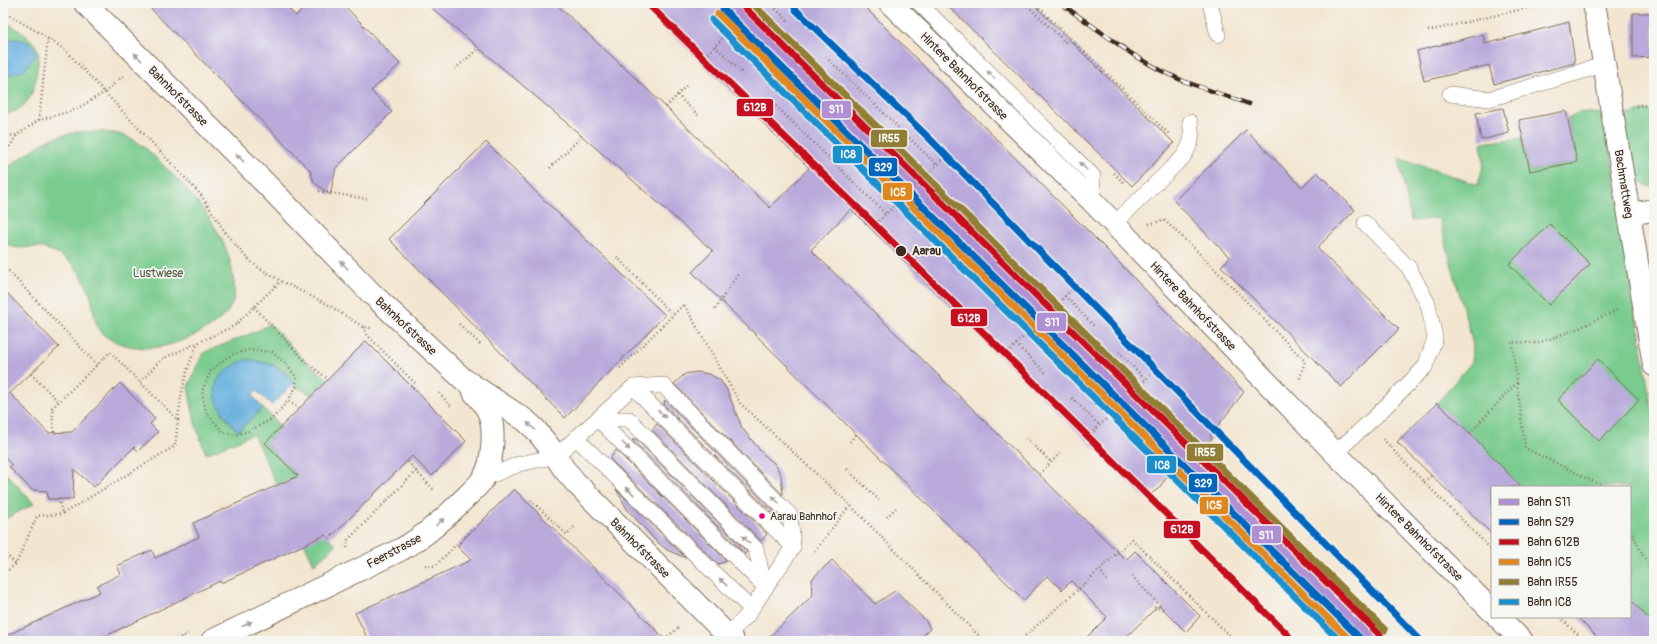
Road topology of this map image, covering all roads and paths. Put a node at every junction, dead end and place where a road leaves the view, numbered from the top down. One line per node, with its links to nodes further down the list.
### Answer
1 (85, 3): 23 (main road, Bahnhofstrasse, one-way to 1)
2 (758, 3): 12 (path)
3 (770, 3): 13 (path)
4 (890, 3): 48 (main road, Hintere Bahnhofstrasse)
5 (919, 3): 48 (lane, one-way to 5)
6 (1025, 3): 18 (path)
7 (1034, 3): 18 (path)
8 (1210, 3): 16 (lane)
9 (1549, 3): 14 (path)
10 (1594, 3): 24 (main road, Bachmattweg)
11 (3, 11): 17 (path)
12 (750, 11)
13 (789, 22)
14 (1428, 31)
15 (729, 32): 19 (path)
16 (1218, 35)
17 (48, 38): 28 (path); 34 (path)
18 (1070, 38): 39 (path)
19 (715, 46): 22 (path); 26 (path)
20 (479, 48): 25 (path)
21 (826, 58): 42 (path)
22 (702, 59)
23 (142, 60): 28 (path); 84 (main road, Bahnhofstrasse, one-way to 23)
24 (1603, 65): 29 (lane); 51 (main road, Bachmattweg)
25 (455, 68)
26 (743, 74)
27 (686, 86): 30 (path)
28 (105, 92): 34 (path); 59 (path)
29 (1450, 94)
30 (677, 95): 32 (path); 33 (path)
31 (776, 106): 50 (path)
32 (666, 107)
33 (700, 117)
34 (39, 120): 36 (path)
35 (1190, 122): 53 (lane)
36 (18, 135): 37 (path); 41 (path)
37 (3, 136)
38 (582, 136): 43 (path)
39 (1172, 136)
40 (947, 155): 42 (path)
41 (3, 157)
42 (937, 165): 44 (path)
43 (550, 168)
44 (921, 181)
45 (319, 191): 46 (path)
46 (367, 199)
47 (899, 201): 50 (path)
48 (1092, 201): 53 (main road, Hintere Bahnhofstrasse)
49 (1654, 210): 51 (main road)
50 (886, 214): 55 (path)
51 (1629, 214): 62 (main road, Bachmattweg)
52 (1365, 223): 111 (lane)
53 (1114, 224): 111 (main road, Hintere Bahnhofstrasse)
54 (1145, 225): 89 (path)
55 (873, 227)
56 (617, 257): 67 (path)
57 (3, 265): 78 (path)
58 (738, 274): 65 (path)
59 (281, 282): 64 (path); 69 (path)
60 (1075, 286): 61 (path)
61 (1065, 296): 66 (path); 70 (path)
62 (1643, 297): 79 (main road, Bachmattweg); 87 (path)
63 (684, 304): 155 (path)
64 (254, 307): 73 (path); 83 (path)
65 (715, 309)
66 (1051, 311)
67 (673, 315)
68 (459, 324): 75 (path)
69 (363, 327): 71 (path); 88 (path)
70 (1095, 327)
71 (376, 329)
72 (1027, 333): 74 (path)
73 (198, 342): 86 (path); 100 (path)
74 (1016, 344): 77 (path); 82 (path)
75 (481, 345)
76 (1119, 352): 85 (path)
77 (1005, 356)
78 (97, 365): 86 (path); 95 (path)
79 (1654, 365)
80 (1156, 369): 85 (path)
81 (31, 374): 95 (path)
82 (1047, 374)
83 (328, 379)
84 (463, 379): 112 (main road, Bahnhofstrasse, one-way to 84); 119 (main road, Feerstrasse)
85 (1146, 380): 92 (path)
86 (140, 382): 100 (path)
87 (1517, 382): 103 (path); 121 (path)
88 (415, 383)
89 (1299, 384)
90 (633, 387): 99 (lane); 132 (lane, one-way to 132); 132 (lane, one-way to 90)
91 (434, 389): 97 (path)
92 (1133, 393)
93 (1072, 398): 101 (path)
94 (288, 401): 94 (path); 96 (path)
95 (59, 402): 102 (path)
96 (300, 408)
97 (455, 410)
98 (1110, 415): 101 (path)
99 (598, 419): 106 (lane); 144 (lane, one-way to 144); 144 (lane, one-way to 99)
100 (178, 420): 127 (path)
101 (1099, 426): 105 (path)
102 (54, 432)
103 (1470, 433)
104 (856, 434): 108 (path)
105 (1088, 436)
106 (576, 438): 112 (lane); 147 (lane, one-way to 106)
107 (1026, 438): 114 (path)
108 (850, 442)
109 (1387, 444): 120 (path)
110 (1060, 453): 114 (path)
111 (1334, 453): 148 (main road, Hintere Bahnhofstrasse)
112 (556, 456): 119 (lane); 152 (main road, Bahnhofstrasse)
113 (408, 460): 116 (path)
114 (1051, 462): 117 (path)
115 (847, 469): 125 (path)
116 (416, 471): 122 (path); 136 (path)
117 (1040, 474)
118 (1432, 475): 120 (path)
119 (483, 479): 154 (main road, Feerstrasse, one-way to 119)
120 (1424, 482): 133 (path)
121 (1602, 486)
122 (439, 495)
123 (59, 499): 127 (path)
124 (532, 500): 129 (path)
125 (879, 500)
126 (896, 508): 128 (path)
127 (62, 514): 137 (path)
128 (887, 517)
129 (576, 525)
130 (475, 526): 138 (path)
131 (1631, 532): 142 (path)
132 (793, 547): 144 (lane)
133 (1491, 549)
134 (1120, 551): 139 (path); 145 (path); 157 (path)
135 (3, 552): 137 (path)
136 (346, 552)
137 (16, 564): 140 (path)
138 (435, 566)
139 (1100, 571): 143 (path); 145 (path)
140 (3, 574)
141 (1132, 576): 146 (path)
142 (1654, 576)
143 (1107, 580)
144 (766, 588): 147 (lane)
145 (1079, 588): 156 (path)
146 (1151, 606)
147 (751, 609): 152 (lane)
148 (1491, 610)
149 (1499, 618): 158 (main road)
150 (1561, 618): 159 (path)
151 (678, 628): 153 (path)
152 (730, 638)
153 (666, 640)
154 (212, 641)
155 (984, 641)
156 (1019, 641)
157 (1235, 641)
158 (1522, 641)
159 (1584, 641)

